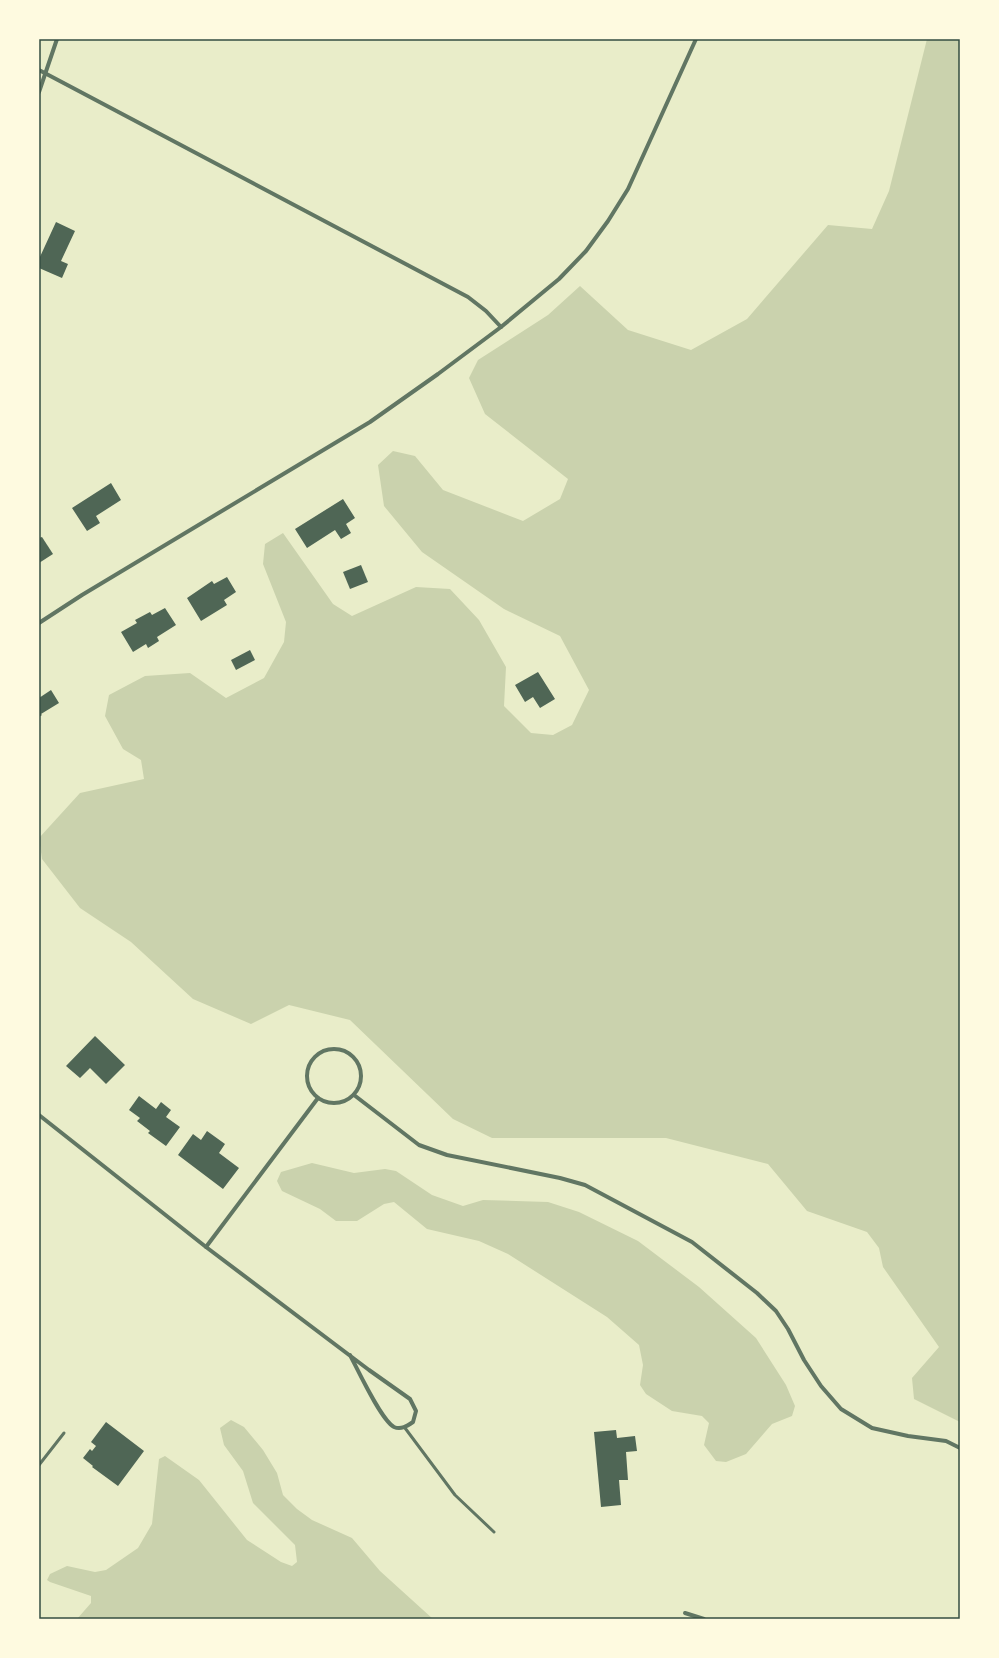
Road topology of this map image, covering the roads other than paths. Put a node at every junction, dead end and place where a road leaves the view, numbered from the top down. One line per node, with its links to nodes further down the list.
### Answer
1 (57, 39): 4 (street)
2 (696, 39): 6 (street)
3 (39, 70): 4 (street)
4 (45, 74): 5 (street); 6 (street)
5 (39, 92)
6 (501, 327): 7 (street)
7 (39, 624)
8 (354, 1095): 9 (street); 9 (street); 15 (street)
9 (318, 1098): 11 (street)
10 (39, 1115): 11 (street)
11 (206, 1247): 12 (street)
12 (350, 1356): 13 (street); 13 (street)
13 (405, 1428): 17 (lane)
14 (64, 1433): 16 (lane)
15 (960, 1448)
16 (39, 1465)
17 (494, 1532)
18 (685, 1613): 19 (street)
19 (704, 1619)

